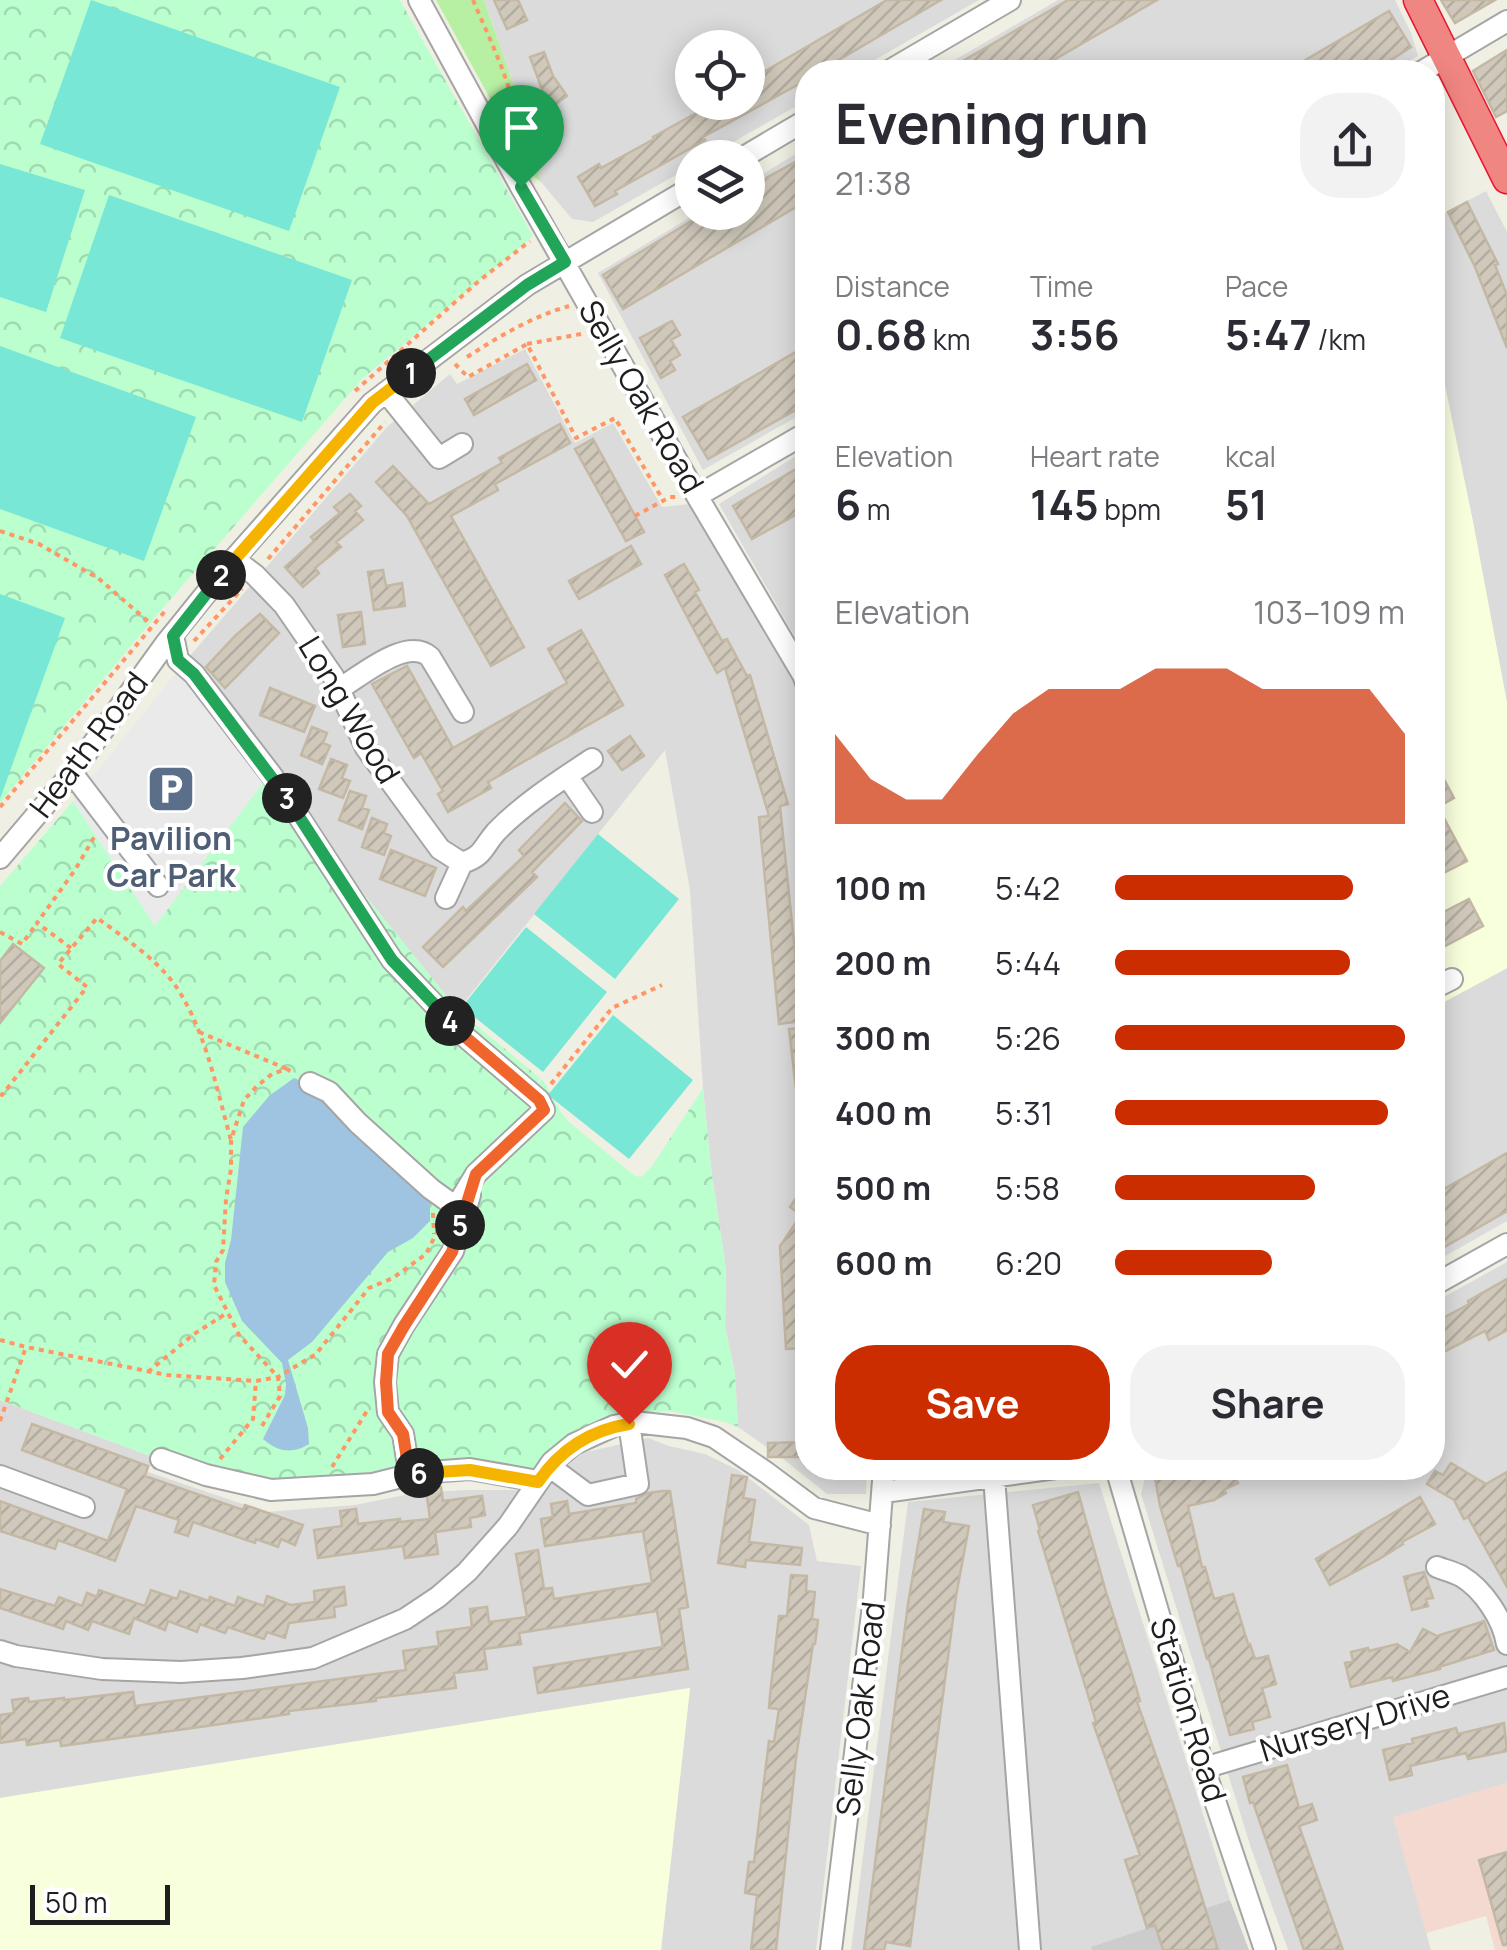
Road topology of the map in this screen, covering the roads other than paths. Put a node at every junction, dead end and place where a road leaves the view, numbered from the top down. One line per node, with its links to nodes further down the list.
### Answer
1 (419, 0): 12 (street, Selly Oak Road)
2 (1010, 0): 6 (street)
3 (1418, 0): 5 (highway)
4 (1507, 22): 5 (street)
5 (1446, 56): 7 (street); 10 (highway)
6 (908, 60)
7 (1440, 60)
8 (795, 127): 9 (street)
9 (765, 144)
10 (1507, 178)
11 (675, 196): 12 (street, Heath Road)
12 (565, 262): 13 (street, Heath Road); 16 (street, Selly Oak Road)
13 (386, 392): 15 (street); 17 (street, Heath Road)
14 (795, 439): 16 (street)
15 (462, 444)
16 (697, 496): 19 (street, Selly Oak Road)
17 (234, 559): 18 (street, Heath Road); 20 (street, Long Wood)
18 (172, 646): 23 (street, Heath Road); 33 (street)
19 (795, 661)
20 (339, 689): 21 (street); 27 (street, Long Wood)
21 (463, 712)
22 (592, 760): 24 (street)
23 (72, 774): 26 (street, Heath Road); 28 (street)
24 (567, 776): 25 (street); 27 (street)
25 (592, 812)
26 (0, 858)
27 (462, 863): 29 (street)
28 (158, 886)
29 (446, 898)
30 (1452, 978): 31 (street)
31 (1445, 982)
32 (310, 1083): 33 (street)
33 (476, 1174): 38 (street)
34 (1507, 1244): 35 (street)
35 (1445, 1279)
36 (629, 1424): 39 (street); 39 (street); 47 (street)
37 (162, 1460): 38 (street)
38 (417, 1474): 39 (street)
39 (544, 1474): 50 (street)
40 (4, 1478): 46 (street)
41 (884, 1480): 45 (street, Selly Oak Road)
42 (972, 1480): 45 (street)
43 (994, 1480): 54 (street)
44 (1120, 1480): 52 (street, Station Road)
45 (884, 1492): 47 (street, Selly Oak Road)
46 (84, 1507)
47 (880, 1525): 53 (street, Selly Oak Road)
48 (1437, 1567): 49 (street)
49 (1507, 1644)
50 (0, 1652)
51 (1507, 1677): 52 (street, Nursery Drive)
52 (1204, 1768): 55 (street, Station Road)
53 (831, 1950)
54 (1030, 1950)
55 (1265, 1950)

